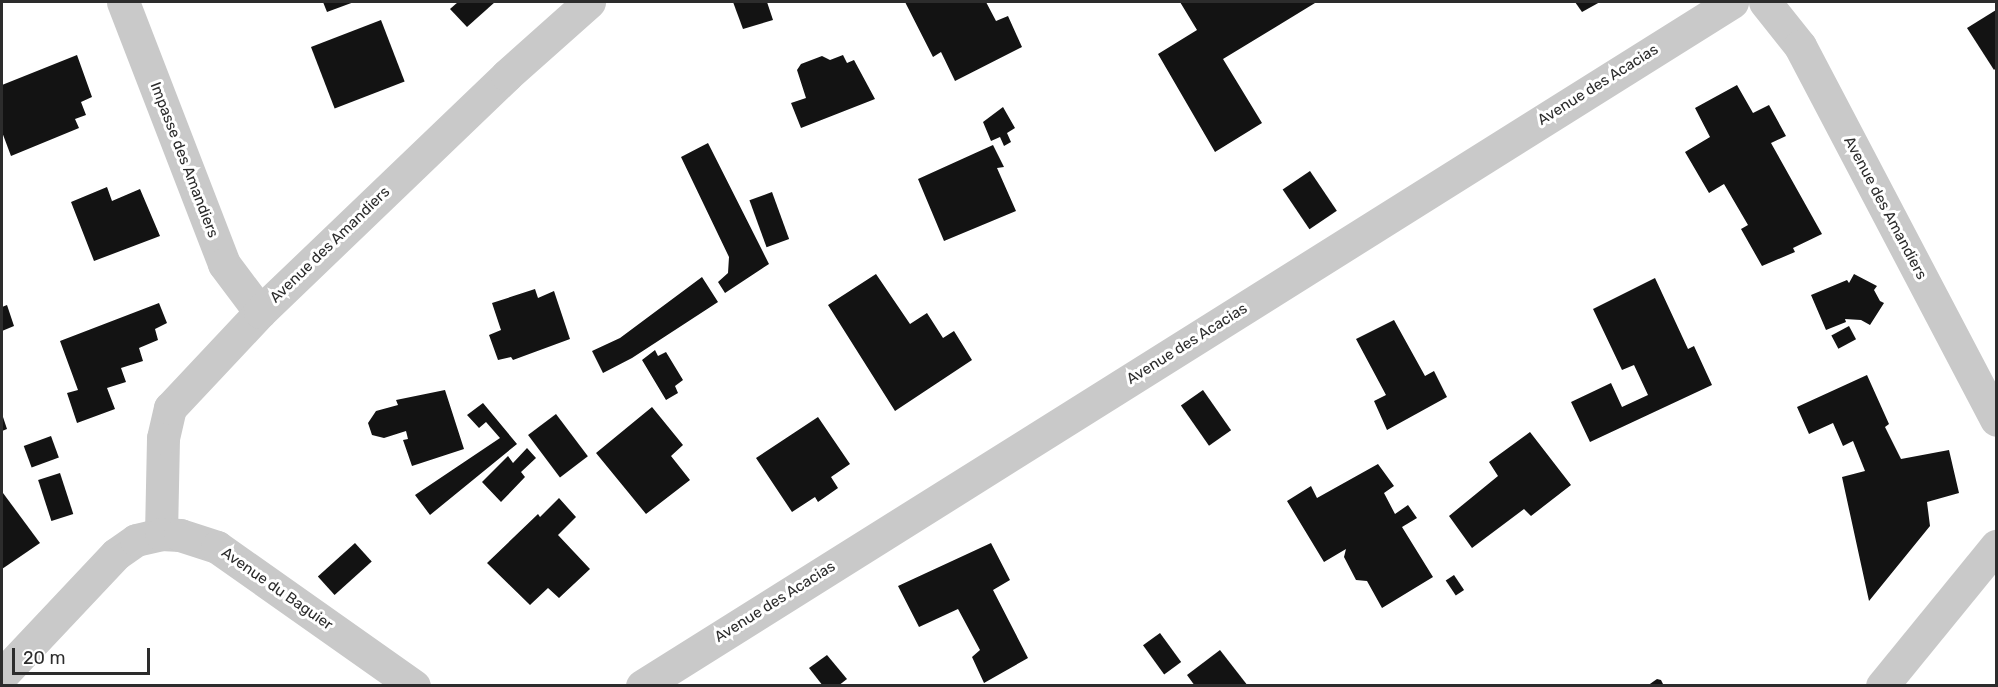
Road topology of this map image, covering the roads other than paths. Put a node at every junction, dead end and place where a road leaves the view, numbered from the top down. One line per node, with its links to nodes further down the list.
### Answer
1 (123, 2): 5 (street, Impasse des Amandiers)
2 (589, 2): 5 (street, Avenue des Amandiers)
3 (1732, 2): 11 (street, Avenue des Acacias)
4 (1765, 2): 6 (street, Avenue des Amandiers)
5 (260, 312): 7 (street, Avenue des Amandiers)
6 (1996, 420)
7 (161, 534): 9 (street, Avenue du Baguier); 10 (street, Avenue du Baguier)
8 (1996, 546): 12 (street)
9 (2, 675)
10 (414, 686)
11 (642, 686)
12 (1882, 686)

